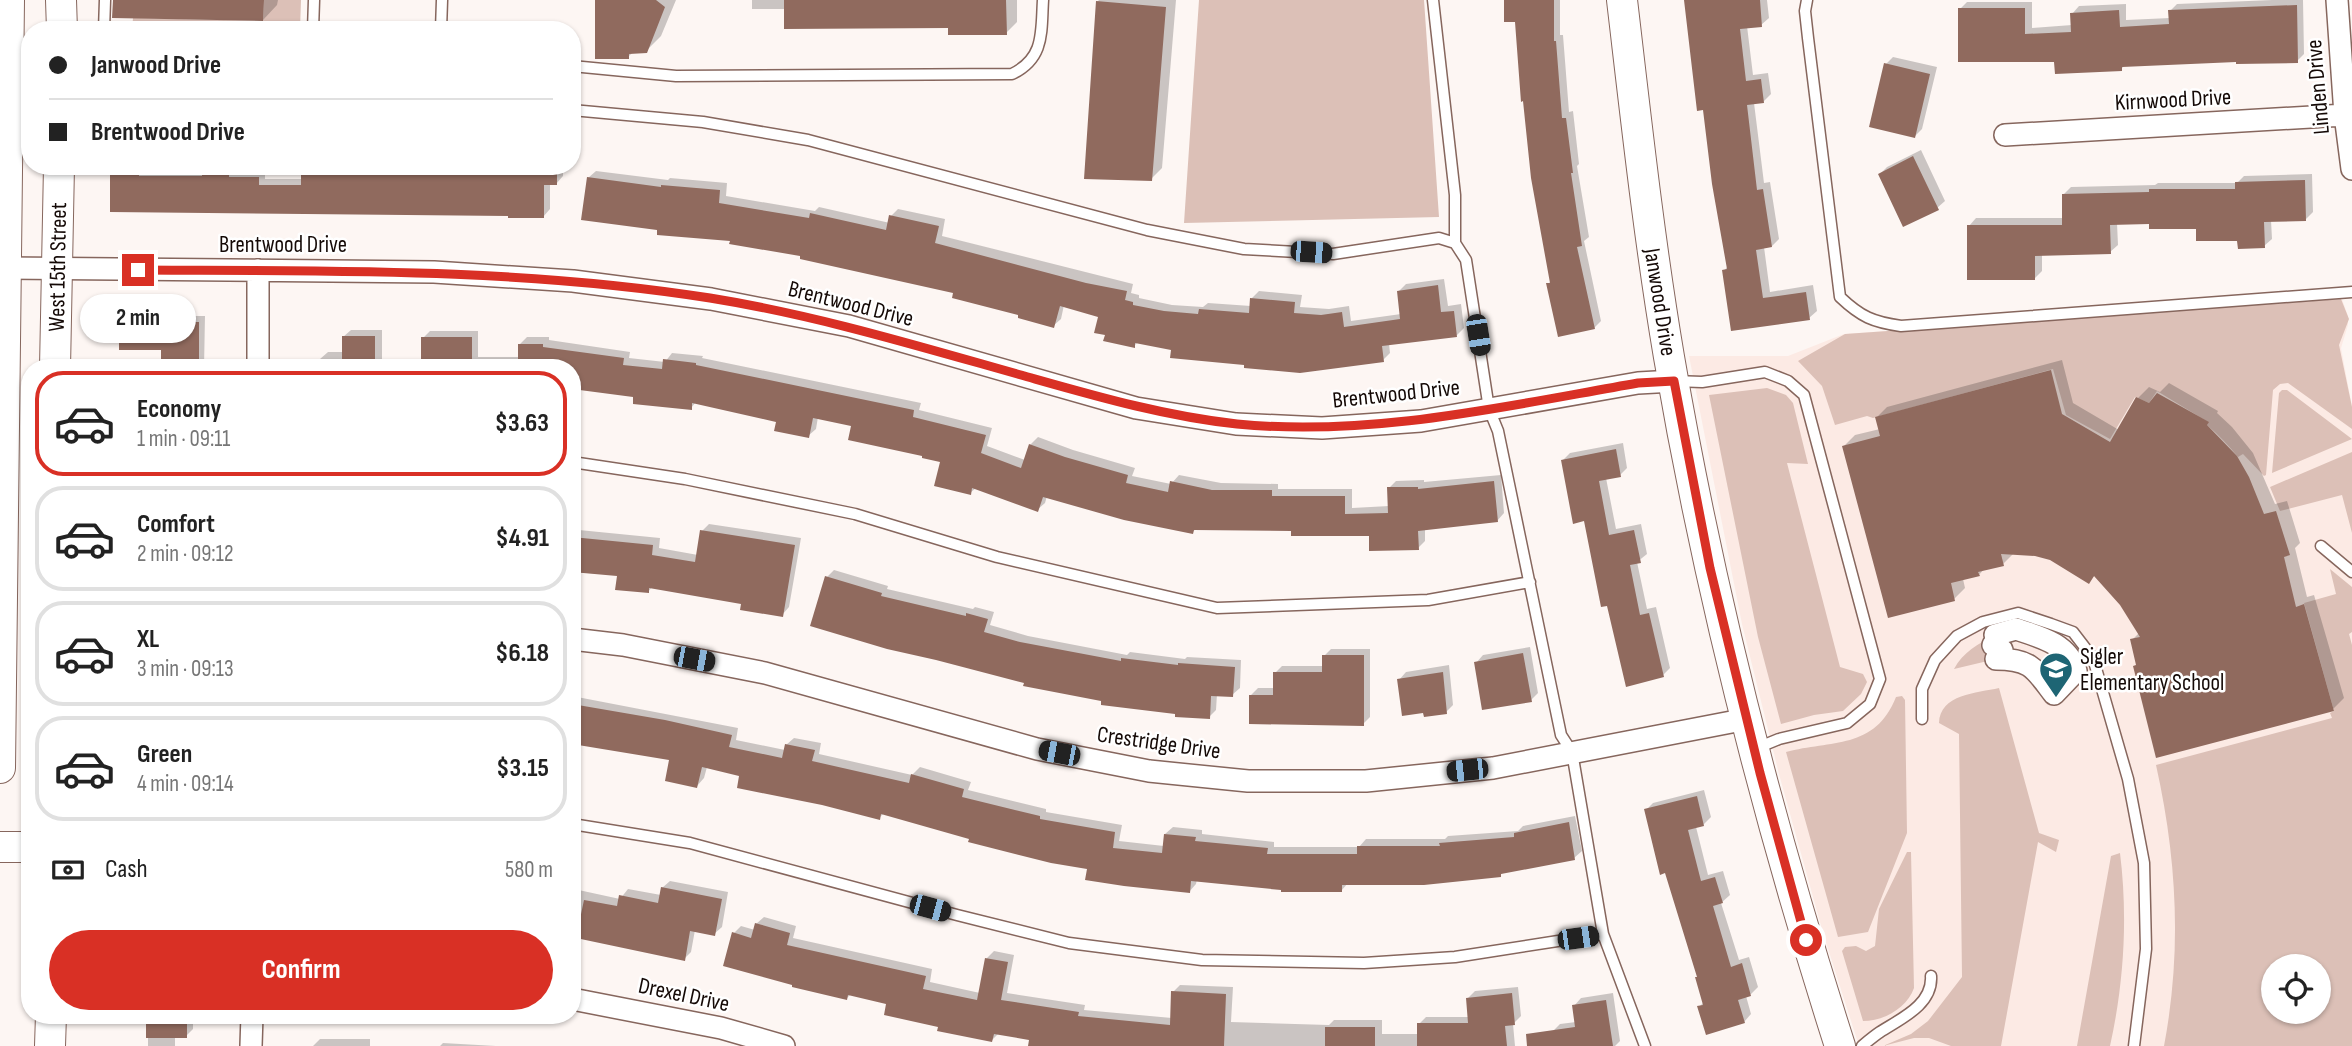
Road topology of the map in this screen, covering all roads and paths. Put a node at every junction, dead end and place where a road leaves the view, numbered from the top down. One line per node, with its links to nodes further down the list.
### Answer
1 (61, 0): 11 (street)
2 (105, 0): 12 (lane)
3 (314, 0): 13 (lane)
4 (442, 0): 14 (lane)
5 (1043, 0): 15 (lane)
6 (1433, 0): 21 (lane)
7 (1622, 0): 28 (street, Janwood Drive)
8 (1808, 0): 25 (lane)
9 (2337, 0): 17 (street, Linden Drive)
10 (6, 8): 22 (street)
11 (62, 21)
12 (104, 21)
13 (313, 21)
14 (441, 21)
15 (581, 67)
16 (581, 111): 21 (lane)
17 (2345, 115): 18 (street, Kirnwood Drive); 19 (street, Linden Drive)
18 (2005, 135)
19 (2352, 169)
20 (59, 175): 23 (street, West 15th Street)
21 (1455, 243): 29 (lane)
22 (2, 268): 23 (street, Brentwood Drive); 39 (street)
23 (57, 269): 24 (street, Brentwood Drive); 26 (street, West 15th Street)
24 (258, 270): 27 (street); 29 (street, Brentwood Drive)
25 (2352, 292)
26 (55, 359)
27 (258, 359)
28 (1674, 381): 29 (street, Brentwood Drive); 35 (street, Janwood Drive); 37 (lane)
29 (1489, 409): 33 (lane)
30 (581, 463): 33 (lane)
31 (2321, 546): 32 (lane)
32 (2352, 572)
33 (1530, 582): 38 (lane)
34 (581, 640): 38 (street, Crestridge Drive)
35 (1747, 719): 37 (street, Janwood Drive); 38 (street, Crestridge Drive)
36 (1922, 719): 54 (lane)
37 (1754, 749): 52 (street, Janwood Drive)
38 (1572, 752): 43 (lane)
39 (0, 768)
40 (581, 825): 43 (lane)
41 (0, 847): 42 (street)
42 (21, 847)
43 (1603, 934): 51 (lane)
44 (1931, 976): 53 (lane)
45 (581, 1001): 50 (street, Drexel Drive)
46 (51, 1024): 48 (street)
47 (251, 1024): 49 (street)
48 (50, 1046)
49 (251, 1046)
50 (784, 1046)
51 (1645, 1046)
52 (1840, 1046)
53 (1862, 1046)
54 (2134, 1046)

